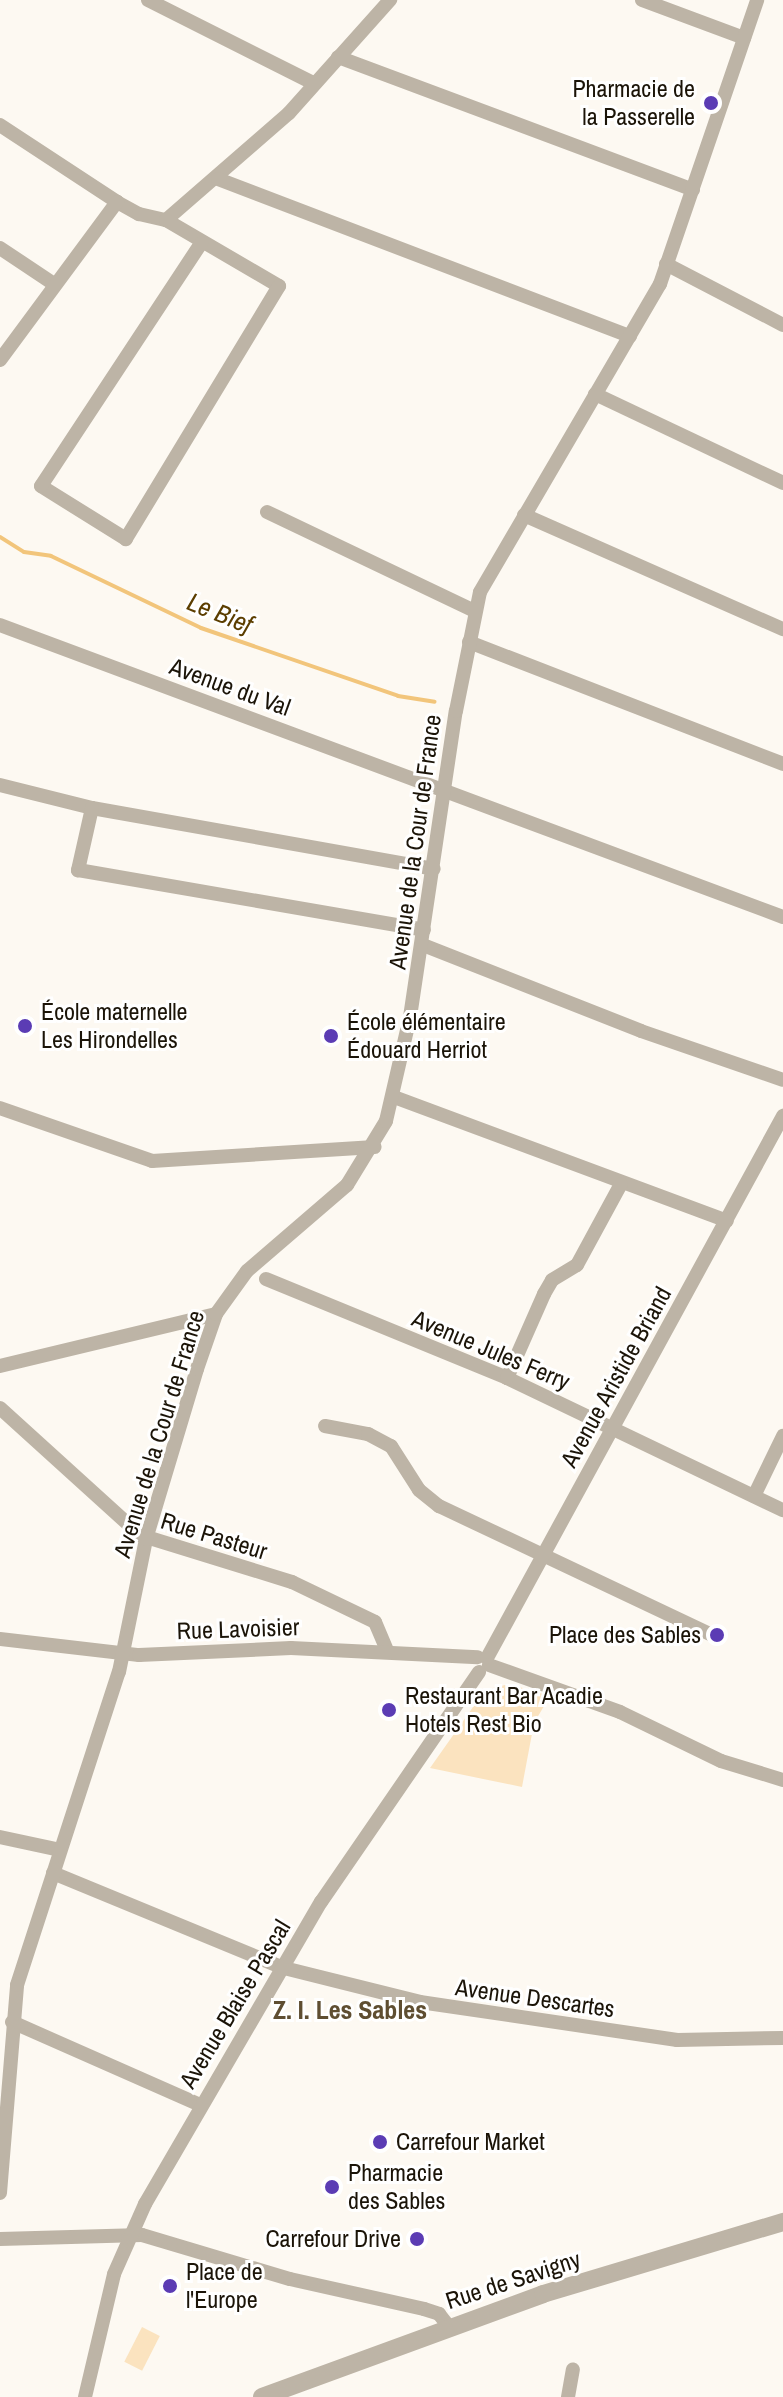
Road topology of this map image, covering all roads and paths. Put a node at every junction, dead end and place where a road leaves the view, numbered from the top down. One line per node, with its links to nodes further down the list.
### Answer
1 (148, 0): 7 (street)
2 (642, 0): 5 (street)
3 (757, 0): 5 (street, Avenue de la Cour de France)
4 (383, 2): 6 (street)
5 (744, 38): 10 (street, Avenue de la Cour de France)
6 (338, 57): 7 (street); 10 (street)
7 (313, 83): 9 (street)
8 (0, 125): 11 (street)
9 (218, 179): 12 (street); 18 (street)
10 (693, 190): 15 (street, Avenue de la Cour de France)
11 (117, 202): 12 (street); 16 (street)
12 (166, 220): 13 (street)
13 (201, 243): 13 (street)
14 (0, 248): 16 (street)
15 (666, 264): 17 (street); 18 (street, Avenue de la Cour de France)
16 (54, 284): 19 (street)
17 (783, 325)
18 (630, 336): 20 (street, Avenue de la Cour de France)
19 (0, 360)
20 (595, 394): 21 (street); 23 (street, Avenue de la Cour de France)
21 (783, 483)
22 (267, 512): 24 (street)
23 (524, 515): 24 (street, Avenue de la Cour de France); 26 (street)
24 (475, 611): 27 (street, Avenue de la Cour de France)
25 (0, 625): 30 (street, Avenue du Val)
26 (783, 629)
27 (469, 642): 28 (street); 30 (street, Avenue de la Cour de France)
28 (783, 764)
29 (0, 785): 31 (street)
30 (445, 789): 32 (street, Avenue de la Cour de France); 33 (street, Avenue du Val)
31 (92, 808): 32 (street); 34 (street)
32 (434, 869): 34 (street, Avenue de la Cour de France)
33 (783, 917)
34 (424, 930): 35 (street, Avenue de la Cour de France)
35 (423, 945): 36 (street); 37 (street, Avenue de la Cour de France)
36 (783, 1080)
37 (394, 1097): 40 (street, Avenue de la Cour de France); 41 (street)
38 (0, 1108): 40 (street)
39 (783, 1116): 42 (street, Avenue Aristide Briand)
40 (375, 1147): 44 (street, Avenue de la Cour de France)
41 (621, 1184): 42 (street); 46 (street)
42 (727, 1221): 49 (street, Avenue Aristide Briand)
43 (266, 1279): 46 (street, Avenue Jules Ferry)
44 (216, 1314): 45 (street); 53 (street, Avenue de la Cour de France)
45 (0, 1366)
46 (507, 1378): 49 (street, Avenue Jules Ferry)
47 (0, 1408): 53 (street, Rue Pasteur)
48 (325, 1426): 54 (street)
49 (613, 1428): 51 (street, Avenue Jules Ferry); 54 (street, Avenue Aristide Briand)
50 (783, 1436): 51 (street)
51 (754, 1496): 52 (street, Avenue Jules Ferry)
52 (783, 1510)
53 (146, 1539): 57 (street, Rue Pasteur); 58 (street, Avenue de la Cour de France)
54 (544, 1555): 55 (street); 59 (street, Avenue Aristide Briand)
55 (716, 1637)
56 (0, 1639): 58 (street, Rue Lavoisier)
57 (387, 1650): 58 (street, Rue Lavoisier); 59 (street, Rue Lavoisier)
58 (124, 1654): 62 (street, Avenue de la Cour de France)
59 (483, 1663): 60 (street, Rue Lavoisier); 64 (street, Avenue Blaise Pascal)
60 (783, 1780)
61 (0, 1837): 62 (street)
62 (60, 1850): 63 (street, Avenue de la Cour de France)
63 (53, 1873): 64 (street, Avenue Descartes); 65 (street, Avenue de la Cour de France)
64 (284, 1968): 67 (street, Avenue Descartes); 69 (street, Avenue Blaise Pascal)
65 (7, 2003): 66 (street, Avenue de la Cour de France)
66 (12, 2022): 68 (street, Avenue de la Cour de France); 69 (street)
67 (783, 2038)
68 (5, 2080): 70 (street, Avenue de la Cour de France)
69 (200, 2105): 72 (street, Avenue Blaise Pascal)
70 (0, 2193)
71 (783, 2222): 74 (street, Rue de Savigny)
72 (130, 2235): 73 (street); 74 (street); 76 (street, Avenue Blaise Pascal)
73 (0, 2239)
74 (449, 2327): 77 (street, Rue de Savigny)
75 (573, 2369): 78 (street)
76 (88, 2394)
77 (262, 2397)
78 (568, 2397)

